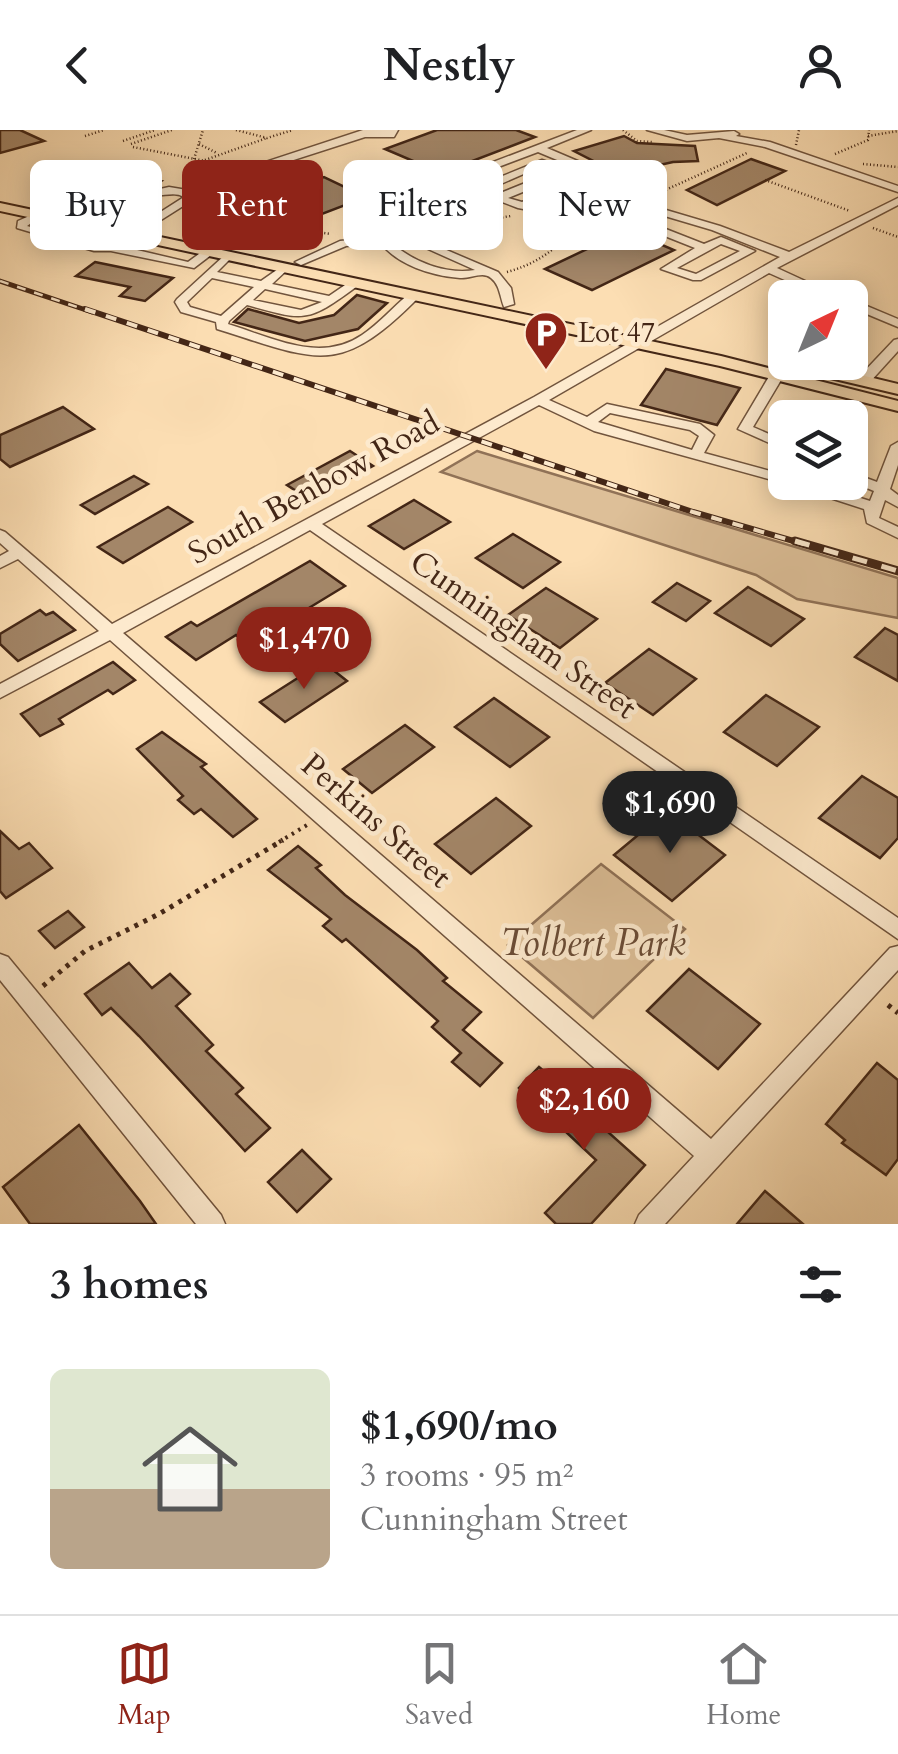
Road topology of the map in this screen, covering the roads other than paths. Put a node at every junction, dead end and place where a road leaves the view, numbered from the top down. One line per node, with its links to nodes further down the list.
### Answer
1 (341, 130): 8 (street)
2 (393, 130): 6 (street)
3 (586, 130): 10 (street)
4 (651, 130): 7 (street)
5 (742, 130): 7 (street); 9 (street)
6 (367, 132): 11 (street)
7 (723, 137): 9 (street)
8 (307, 143)
9 (767, 144): 14 (street)
10 (538, 148): 12 (street); 13 (street)
11 (282, 160)
12 (566, 160)
13 (503, 161)
14 (898, 189)
15 (0, 195): 18 (main road)
16 (503, 201): 21 (street)
17 (898, 201): 35 (street, South Benbow Road)
18 (30, 203)
19 (0, 208): 23 (main road)
20 (523, 209): 21 (street)
21 (518, 211): 22 (street)
22 (523, 211)
23 (30, 215)
24 (667, 215): 25 (street)
25 (671, 216): 26 (street); 35 (street)
26 (667, 218)
27 (667, 234): 30 (street)
28 (162, 239): 34 (main road)
29 (343, 245): 36 (street)
30 (704, 248): 30 (street)
31 (123, 250): 34 (street)
32 (392, 250): 39 (street)
33 (439, 250): 39 (street)
34 (216, 252): 36 (main road); 38 (main road); 40 (street)
35 (790, 256): 37 (street, South Benbow Road)
36 (301, 262): 41 (main road)
37 (767, 268): 42 (street); 52 (street, South Benbow Road)
38 (283, 270): 41 (main road); 43 (street); 44 (main road)
39 (491, 272): 48 (street)
40 (210, 274): 43 (street); 50 (street)
41 (380, 278): 48 (main road)
42 (795, 280)
43 (263, 285): 46 (street); 47 (street)
44 (352, 285): 45 (main road); 46 (street)
45 (413, 298): 50 (street); 54 (main road)
46 (332, 300): 47 (street)
47 (244, 302): 50 (street)
48 (508, 304): 52 (main road)
49 (868, 310): 51 (street)
50 (223, 320)
51 (898, 323)
52 (655, 334): 54 (street, South Benbow Road); 55 (main road)
53 (898, 343): 57 (street)
54 (638, 344): 56 (main road); 62 (street, South Benbow Road)
55 (768, 359)
56 (768, 373)
57 (868, 376)
58 (775, 380): 65 (street)
59 (797, 380): 63 (main road)
60 (864, 380): 61 (main road)
61 (898, 389)
62 (539, 400): 64 (street); 74 (street, South Benbow Road)
63 (898, 406)
64 (588, 424): 67 (street); 67 (street)
65 (768, 439)
66 (898, 446): 70 (street)
67 (696, 455): 68 (street)
68 (768, 475)
69 (868, 483): 70 (street)
70 (880, 488): 72 (street); 73 (street)
71 (852, 500): 73 (street)
72 (898, 503)
73 (874, 511): 75 (street)
74 (311, 524): 79 (street, South Benbow Road); 81 (street, Cunningham Street)
75 (898, 533)
76 (0, 536): 77 (street, Perkins Street)
77 (19, 552): 78 (street); 79 (street, Perkins Street)
78 (0, 564)
79 (111, 632): 80 (street, South Benbow Road); 84 (street, Perkins Street)
80 (0, 692)
81 (898, 930)
82 (898, 955): 84 (street)
83 (0, 964): 85 (street)
84 (710, 1154): 86 (street)
85 (212, 1224)
86 (648, 1224)

